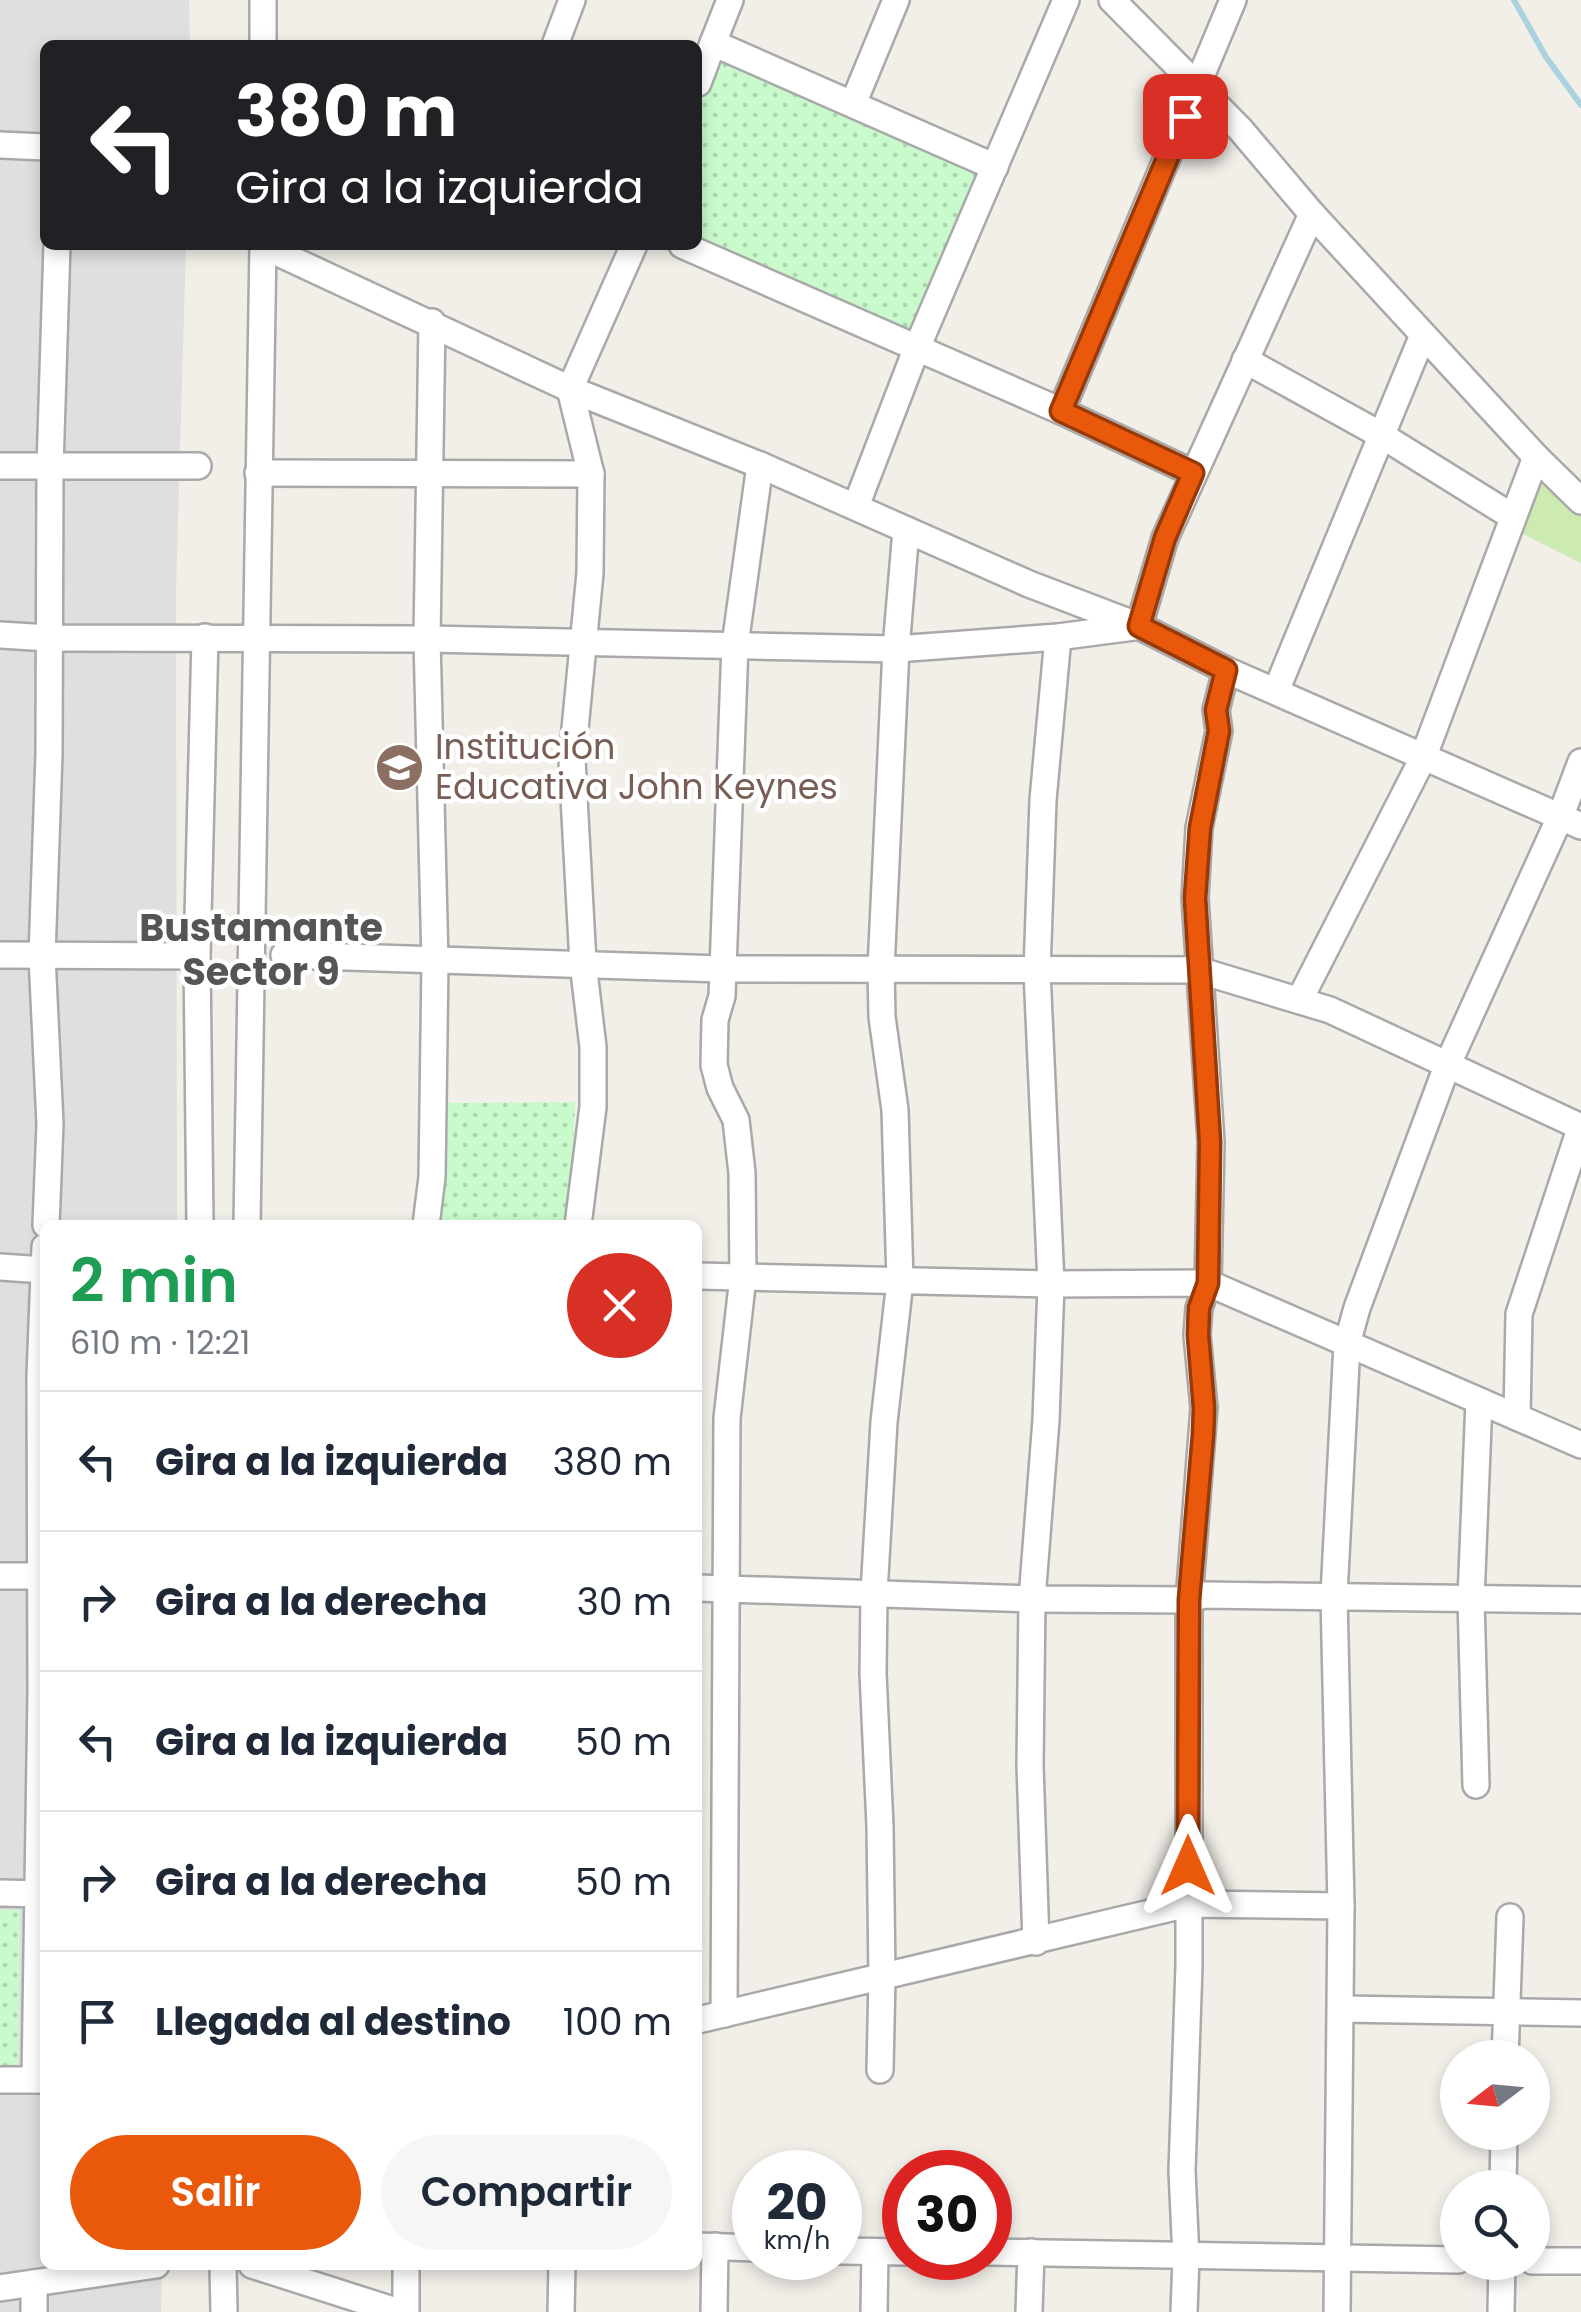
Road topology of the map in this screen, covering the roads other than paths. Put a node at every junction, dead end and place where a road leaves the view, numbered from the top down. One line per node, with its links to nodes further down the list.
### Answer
1 (263, 0): 8 (street)
2 (572, 0): 9 (street)
3 (730, 0): 10 (street)
4 (896, 0): 13 (street)
5 (1066, 0): 16 (street)
6 (1112, 0): 12 (street)
7 (1233, 0): 12 (street)
8 (263, 40)
9 (557, 40)
10 (713, 43): 11 (street); 13 (street)
11 (702, 73)
12 (1197, 88): 17 (street); 28 (street)
13 (853, 104): 16 (street)
14 (0, 145): 15 (street)
15 (40, 146)
16 (995, 166): 25 (street)
17 (1312, 214): 24 (street); 26 (street)
18 (56, 250): 34 (street)
19 (263, 250): 35 (street)
20 (272, 250): 23 (street)
21 (632, 250): 27 (street)
22 (693, 250): 25 (street)
23 (432, 322): 27 (street); 37 (street)
24 (1423, 335): 29 (street); 30 (street)
25 (916, 350): 28 (street); 40 (street)
26 (1245, 360): 29 (street); 36 (street)
27 (570, 389): 31 (street); 38 (street)
28 (1061, 411): 36 (street)
29 (1381, 435): 41 (street); 54 (street)
30 (1536, 457): 39 (street); 41 (street)
31 (760, 464): 40 (street); 51 (street)
32 (0, 466): 34 (street)
33 (198, 466): 34 (street)
34 (50, 467): 47 (street)
35 (258, 472): 37 (street); 48 (street)
36 (1193, 473): 43 (street)
37 (432, 474): 38 (street); 49 (street)
38 (591, 474): 50 (street)
39 (1581, 501)
40 (856, 506): 42 (street)
41 (1514, 517): 55 (street)
42 (906, 530): 43 (street); 52 (street)
43 (1139, 626): 46 (street); 53 (street)
44 (0, 635): 47 (street)
45 (205, 637): 47 (street); 48 (street); 61 (street)
46 (1058, 637): 52 (street); 67 (street)
47 (49, 638): 60 (street)
48 (254, 638): 49 (street); 73 (street)
49 (427, 639): 50 (street); 62 (street)
50 (582, 642): 51 (street); 63 (street)
51 (736, 645): 52 (street); 64 (street)
52 (896, 649): 65 (street)
53 (1226, 670): 54 (street); 66 (street)
54 (1276, 691): 55 (street)
55 (1422, 758): 57 (street); 68 (street)
56 (1581, 762): 57 (street)
57 (1571, 820): 69 (street)
58 (0, 955): 60 (street)
59 (284, 955): 62 (street)
60 (42, 956): 61 (street); 71 (street)
61 (197, 956): 72 (street)
62 (435, 962): 63 (street); 74 (street)
63 (583, 963): 64 (street); 75 (street)
64 (723, 969): 65 (street); 79 (street)
65 (881, 969): 67 (street); 80 (street)
66 (1198, 970): 67 (street); 68 (street); 81 (street)
67 (1037, 971): 82 (street)
68 (1300, 998): 69 (street)
69 (1447, 1066): 70 (street); 83 (street)
70 (1581, 1127): 85 (street)
71 (46, 1220)
72 (200, 1220)
73 (247, 1220)
74 (427, 1220)
75 (579, 1220)
76 (0, 1268): 77 (street)
77 (40, 1270)
78 (702, 1276): 79 (street)
79 (743, 1277): 80 (street); 90 (street)
80 (900, 1280): 82 (street); 91 (street)
81 (1208, 1283): 82 (street); 83 (street); 95 (street)
82 (1051, 1284): 94 (street)
83 (1347, 1344): 84 (street); 92 (street)
84 (1479, 1401): 85 (street); 93 (street)
85 (1517, 1417): 86 (street)
86 (1581, 1445)
87 (0, 1576): 88 (street)
88 (40, 1576)
89 (702, 1588): 90 (street)
90 (725, 1590): 91 (street); 108 (street)
91 (874, 1593): 94 (street); 104 (street)
92 (1334, 1594): 93 (street); 95 (street); 101 (street)
93 (1471, 1598): 96 (street); 97 (street)
94 (1032, 1599): 95 (street); 103 (street)
95 (1189, 1600): 100 (street)
96 (1581, 1600)
97 (1476, 1785)
98 (0, 1893): 99 (street)
99 (40, 1894)
100 (1188, 1904): 101 (street); 103 (street); 121 (street)
101 (1341, 1906): 105 (street)
102 (1510, 1916): 106 (street)
103 (1036, 1942): 104 (street)
104 (882, 1977): 108 (street); 111 (street)
105 (1341, 2009): 106 (street); 122 (street)
106 (1505, 2011): 107 (street); 110 (street)
107 (1581, 2013)
108 (724, 2014): 109 (street)
109 (702, 2019)
110 (1505, 2040)
111 (880, 2070)
112 (0, 2080): 113 (street)
113 (40, 2080)
114 (706, 2246): 115 (street); 138 (street)
115 (732, 2247)
116 (862, 2252): 117 (street)
117 (875, 2252): 118 (street); 139 (street)
118 (882, 2252)
119 (1012, 2252): 120 (street)
120 (1031, 2252): 121 (street); 140 (street)
121 (1186, 2258): 122 (street); 141 (street)
122 (1338, 2260): 123 (street); 142 (street)
123 (1440, 2260)
124 (1550, 2261): 125 (street)
125 (1581, 2261)
126 (122, 2270): 132 (street)
127 (222, 2270): 135 (street)
128 (268, 2270): 136 (street)
129 (406, 2270): 136 (street)
130 (562, 2270): 137 (street)
131 (1501, 2280): 143 (street)
132 (34, 2283): 133 (street); 134 (street)
133 (0, 2288)
134 (34, 2312)
135 (224, 2312)
136 (402, 2312)
137 (561, 2312)
138 (714, 2312)
139 (874, 2312)
140 (1029, 2312)
141 (1184, 2312)
142 (1337, 2312)
143 (1500, 2312)

